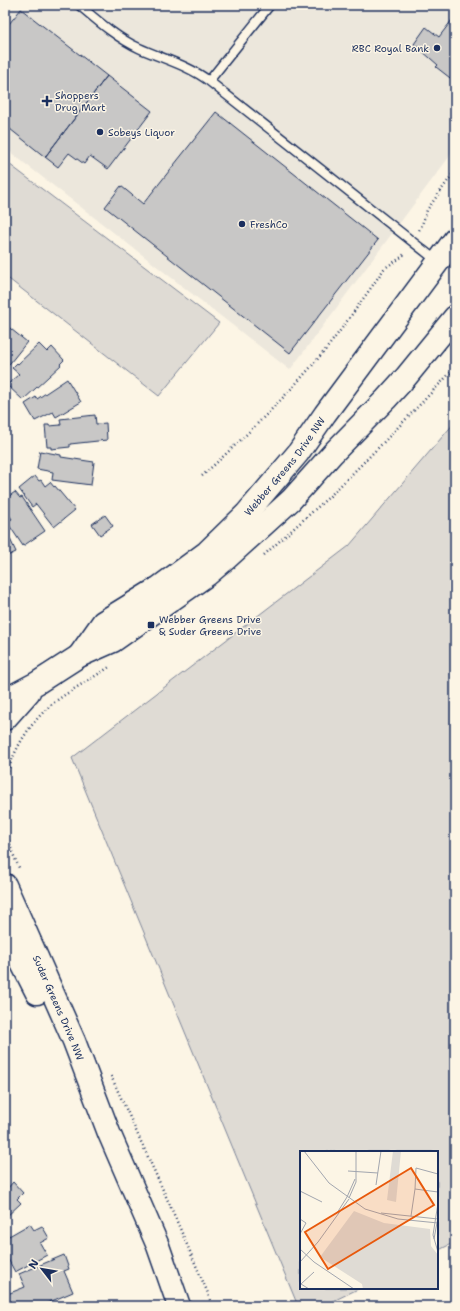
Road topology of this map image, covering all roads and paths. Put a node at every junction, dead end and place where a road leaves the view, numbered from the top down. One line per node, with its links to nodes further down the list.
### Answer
1 (79, 5): 3 (lane)
2 (270, 5): 3 (lane)
3 (210, 81): 8 (lane)
4 (455, 171): 5 (path)
5 (422, 225)
6 (455, 239): 8 (main road, Webber Greens Drive NW)
7 (402, 257): 10 (path)
8 (438, 262): 11 (main road, Webber Greens Drive NW)
9 (455, 317): 11 (main road, Webber Greens Drive NW)
10 (202, 476)
11 (79, 656): 12 (main road, Webber Greens Drive NW)
12 (37, 683): 13 (main road, Webber Greens Drive NW); 14 (main road)
13 (5, 700)
14 (5, 719)
15 (5, 771): 16 (path)
16 (5, 783)
17 (5, 885): 19 (main road, Suder Greens Drive NW)
18 (5, 930): 19 (main road, Suder Greens Drive NW)
19 (110, 1133): 20 (main road, Suder Greens Drive NW)
20 (179, 1306)

